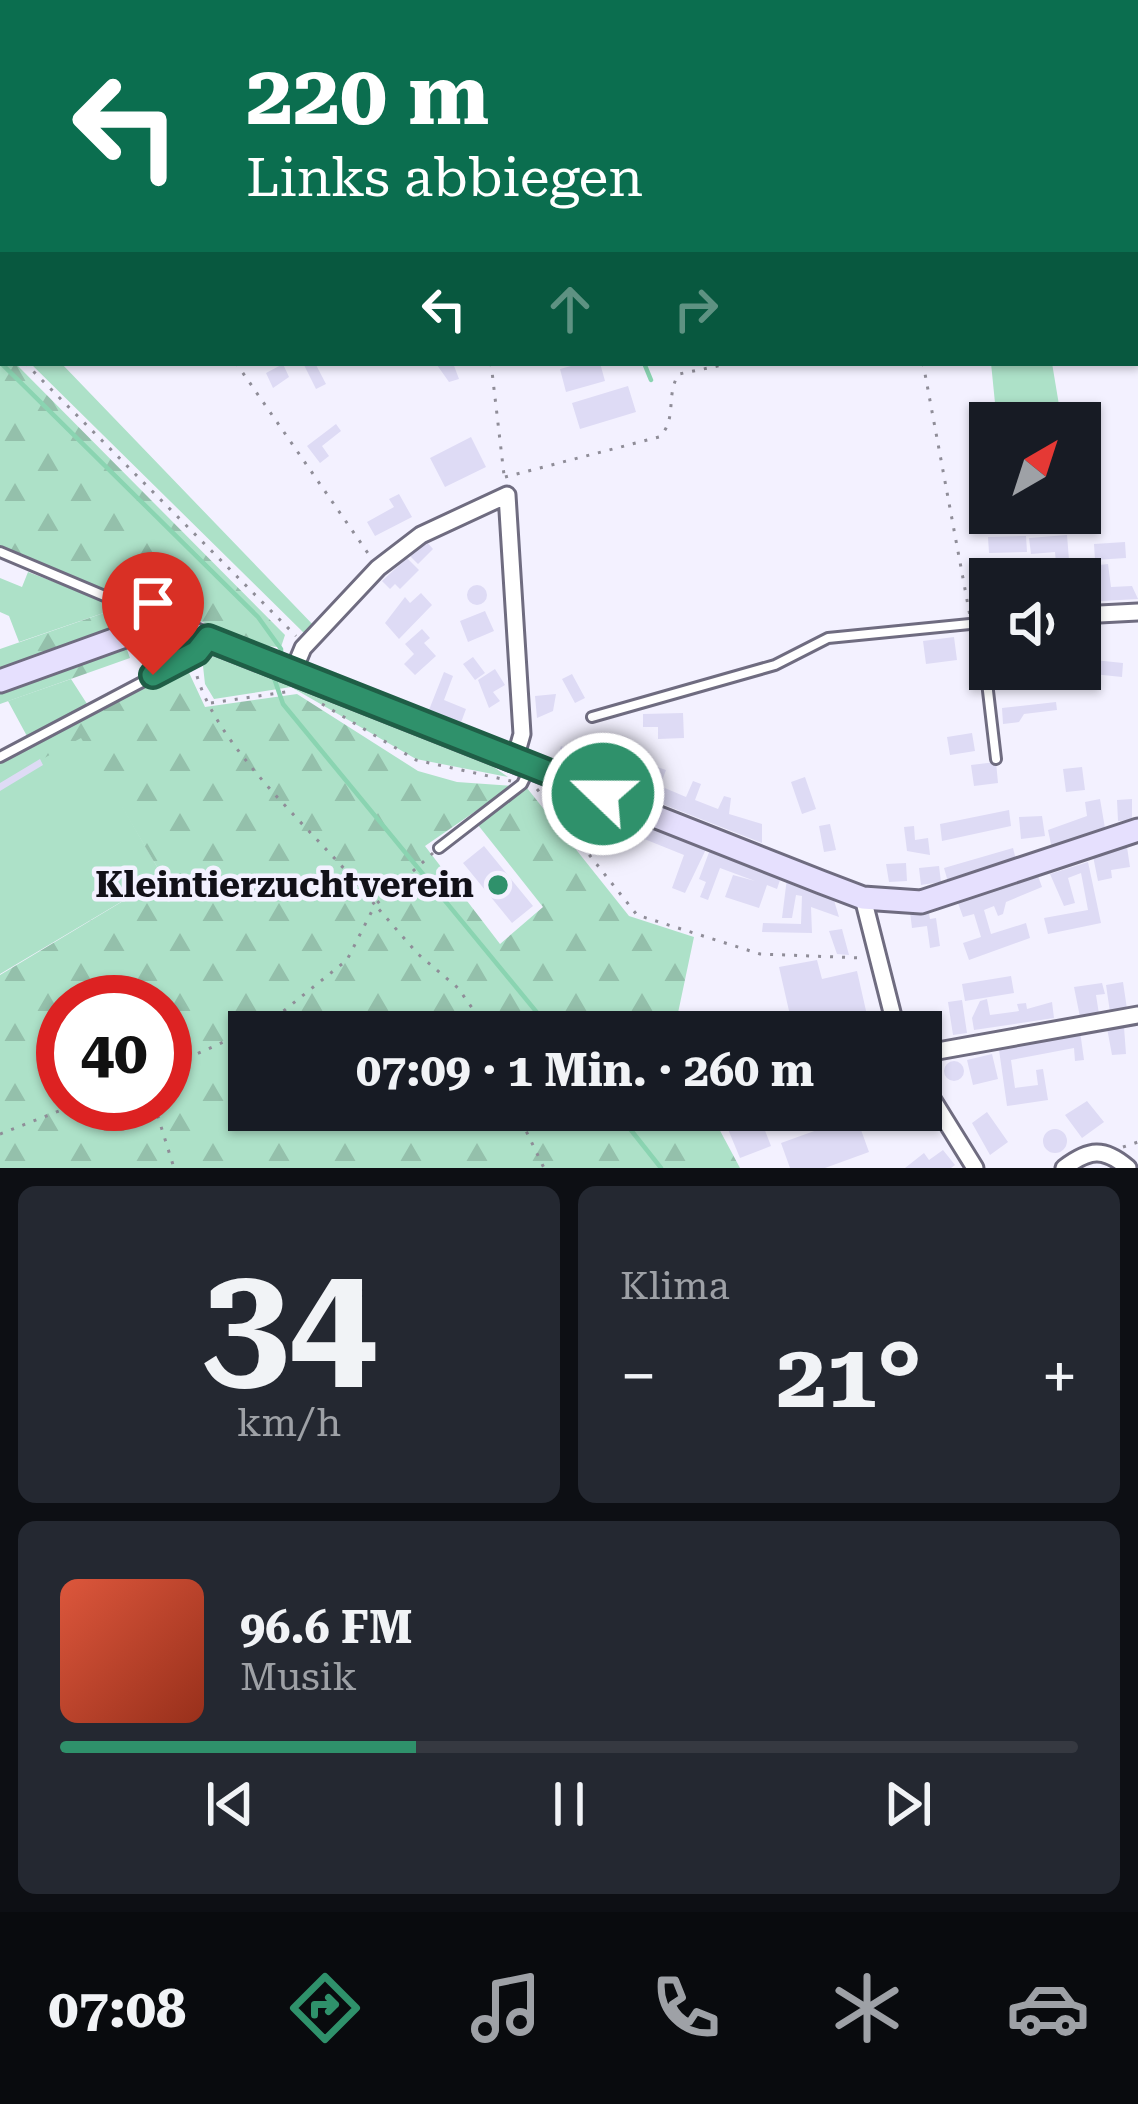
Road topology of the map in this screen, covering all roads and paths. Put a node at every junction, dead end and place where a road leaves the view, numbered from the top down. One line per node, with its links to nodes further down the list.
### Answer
1 (29, 366): 15 (path)
2 (238, 366): 8 (path)
3 (491, 366): 6 (path)
4 (718, 366): 6 (path)
5 (924, 366): 9 (path)
6 (506, 486): 8 (street); 24 (street)
7 (0, 552): 13 (lane)
8 (378, 568): 15 (street)
9 (969, 573)
10 (1138, 612): 11 (street)
11 (1101, 614)
12 (969, 624): 21 (lane)
13 (151, 628): 14 (street); 17 (street)
14 (201, 646): 16 (street); 20 (path); 22 (lane)
15 (303, 648): 16 (street)
16 (285, 674): 20 (path); 24 (street)
17 (0, 681)
18 (988, 690): 23 (lane)
19 (313, 699): 24 (path)
20 (211, 703): 29 (path)
21 (592, 717)
22 (0, 757)
23 (996, 758)
24 (523, 770): 26 (lane); 28 (street); 30 (path)
25 (1138, 830): 28 (street)
26 (439, 848)
27 (425, 859): 29 (path)
28 (863, 898): 30 (street)
29 (375, 905): 31 (path); 35 (path)
30 (874, 958): 32 (street)
31 (474, 1011)
32 (890, 1011)
33 (1138, 1015): 34 (street)
34 (942, 1050)
35 (192, 1056)
36 (942, 1115): 43 (street)
37 (36, 1120): 40 (path)
38 (162, 1131): 41 (path)
39 (526, 1131): 42 (path)
40 (0, 1134)
41 (174, 1168)
42 (544, 1168)
43 (975, 1168)
44 (1064, 1168): 45 (street)
45 (1127, 1168)

